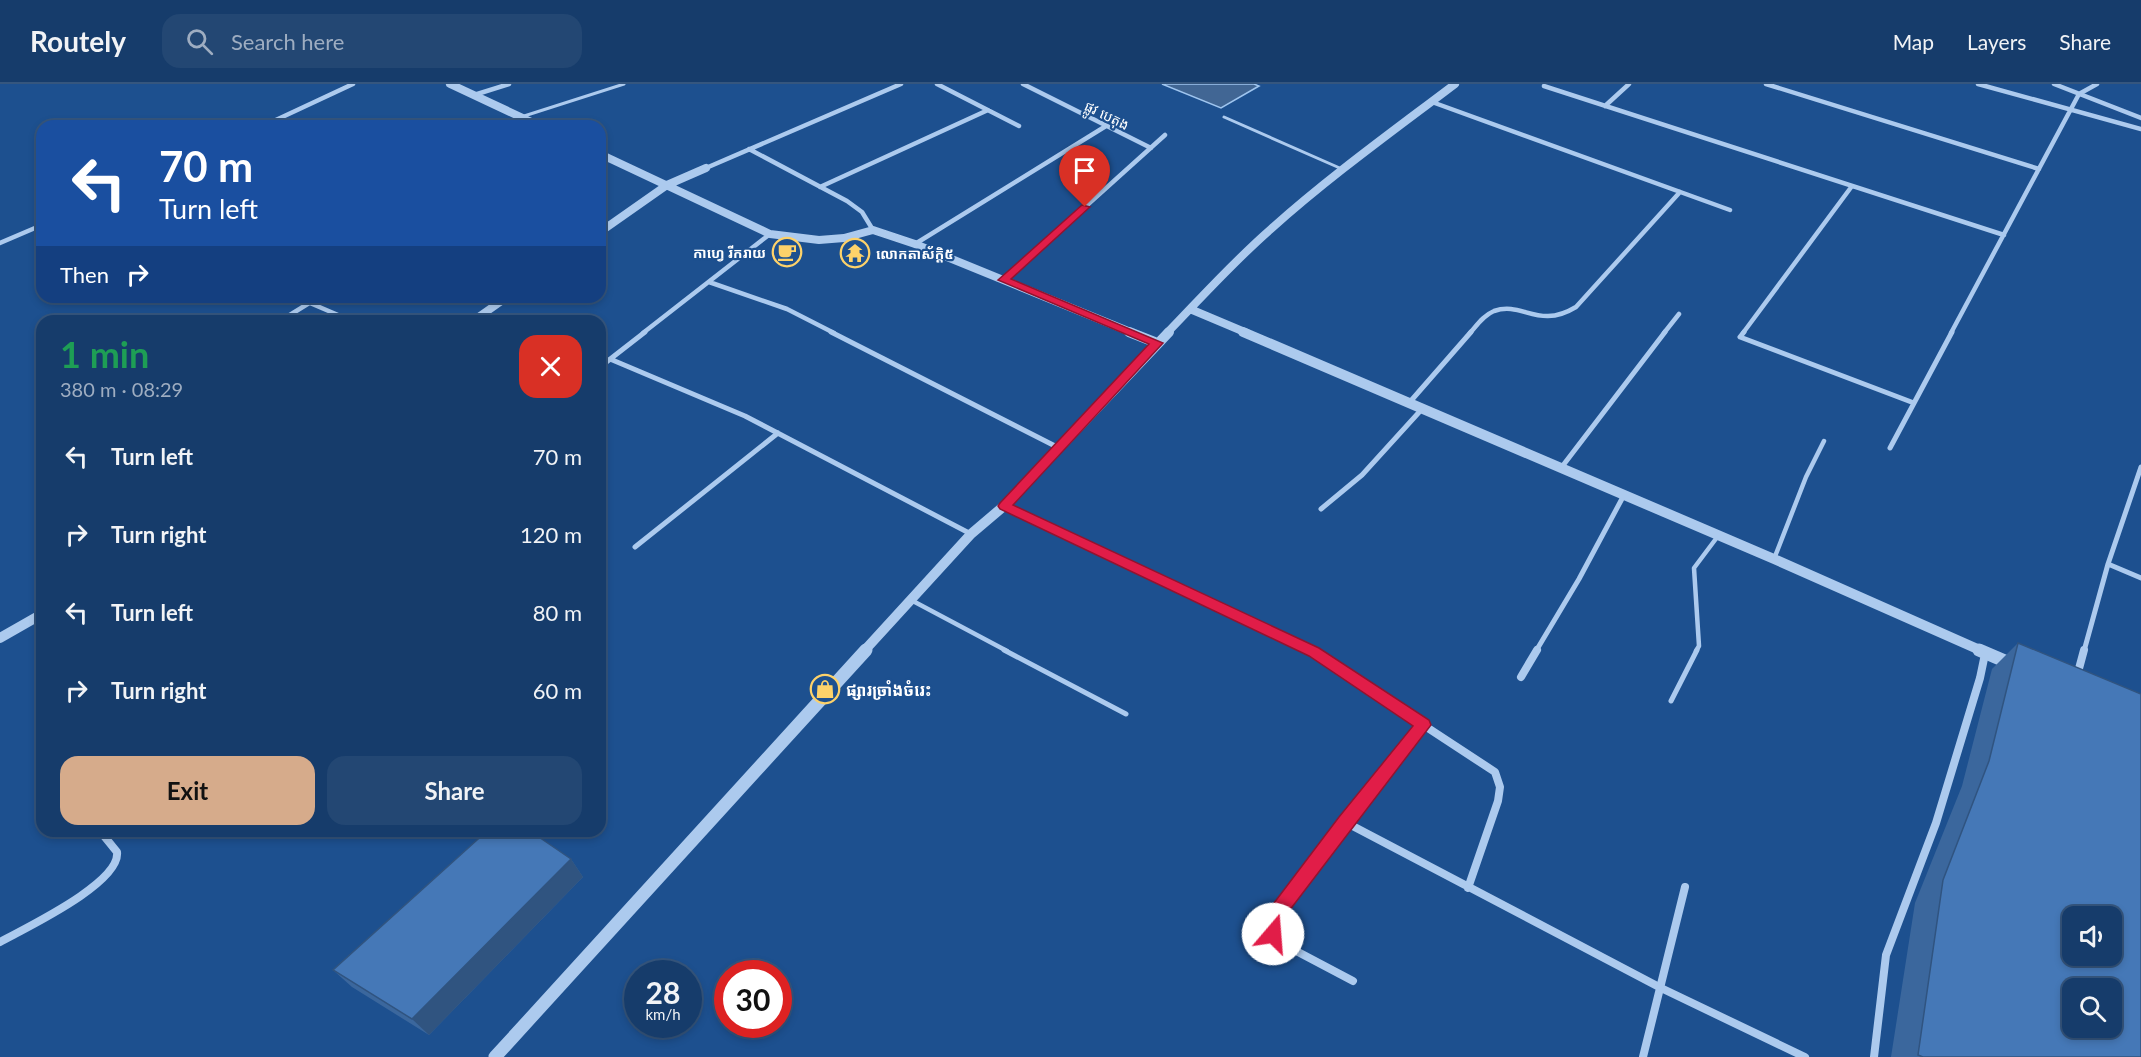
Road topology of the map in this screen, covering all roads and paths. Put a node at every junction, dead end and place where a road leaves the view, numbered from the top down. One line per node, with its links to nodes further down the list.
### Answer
1 (353, 84): 24 (street)
2 (450, 84): 16 (street)
3 (509, 84): 16 (street)
4 (624, 84): 21 (lane)
5 (901, 84): 31 (street)
6 (937, 84): 19 (street)
7 (1023, 84): 27 (street, ផ្លូវ បេតុង)
8 (1455, 84): 17 (street)
9 (1629, 84): 18 (street)
10 (1766, 84): 35 (street)
11 (1978, 84): 20 (street)
12 (2054, 84): 15 (street)
13 (2097, 84): 15 (street)
14 (1544, 86): 18 (street)
15 (2079, 94): 20 (street); 23 (street)
16 (474, 95): 21 (street)
17 (1432, 102): 34 (street); 39 (street)
18 (1605, 106): 37 (street)
19 (988, 110): 26 (street); 38 (street)
20 (2070, 111): 28 (street); 35 (street)
21 (521, 117): 25 (street)
22 (1224, 117): 34 (lane)
23 (2141, 118)
24 (276, 120)
25 (527, 120)
26 (1019, 126)
27 (1106, 126): 30 (street, ផ្លូវ បេតុង); 47 (street)
28 (2141, 129)
29 (1165, 135): 30 (street)
30 (1151, 148): 48 (street)
31 (748, 149): 33 (street); 38 (street)
32 (606, 157): 36 (street)
33 (706, 168): 36 (street)
34 (1342, 169): 52 (street)
35 (2039, 169): 45 (street)
36 (667, 185): 42 (street); 44 (street)
37 (1852, 186): 45 (street); 61 (street)
38 (820, 187): 43 (street)
39 (1680, 192): 40 (street); 60 (street)
40 (1730, 210)
41 (36, 228): 46 (street)
42 (606, 228)
43 (873, 230): 44 (street); 47 (street)
44 (770, 234): 49 (street)
45 (2004, 235): 61 (street)
46 (0, 243)
47 (915, 244): 48 (street)
48 (1004, 280): 57 (street)
49 (709, 282): 58 (street); 65 (street)
50 (310, 303): 54 (street); 55 (street)
51 (498, 303): 56 (street)
52 (1190, 309): 57 (street); 60 (street)
53 (1679, 314): 68 (street)
54 (290, 315)
55 (338, 315)
56 (482, 315)
57 (1157, 343): 65 (street)
58 (610, 359): 59 (street); 63 (street)
59 (606, 362)
60 (1409, 403): 62 (street)
61 (1914, 403): 66 (street)
62 (1422, 409): 68 (street); 71 (street)
63 (778, 433): 72 (street); 74 (street)
64 (1824, 441): 75 (lane)
65 (1059, 448): 70 (street)
66 (1890, 448)
67 (2141, 467): 76 (street)
68 (1561, 468): 69 (street)
69 (1624, 495): 73 (street); 83 (street)
70 (1004, 506): 72 (street); 87 (street)
71 (1321, 509)
72 (971, 534): 78 (street)
73 (1718, 536): 75 (street); 85 (lane)
74 (634, 547)
75 (1774, 559): 81 (street)
76 (2108, 564): 77 (street); 84 (street)
77 (2141, 578)
78 (911, 600): 86 (lane); 95 (street)
79 (36, 617): 80 (street)
80 (0, 638)
81 (1985, 654): 82 (street); 98 (street)
82 (2029, 671)
83 (1521, 677)
84 (2074, 688)
85 (1671, 701)
86 (1126, 714)
87 (1423, 725): 88 (street); 90 (street)
88 (1345, 822): 90 (street); 93 (street)
89 (106, 837): 92 (street)
90 (1468, 888): 94 (street)
91 (1684, 888): 94 (street)
92 (0, 942)
93 (1353, 981)
94 (1661, 988): 96 (street); 97 (street)
95 (495, 1057)
96 (1643, 1057)
97 (1805, 1057)
98 (1874, 1057)

